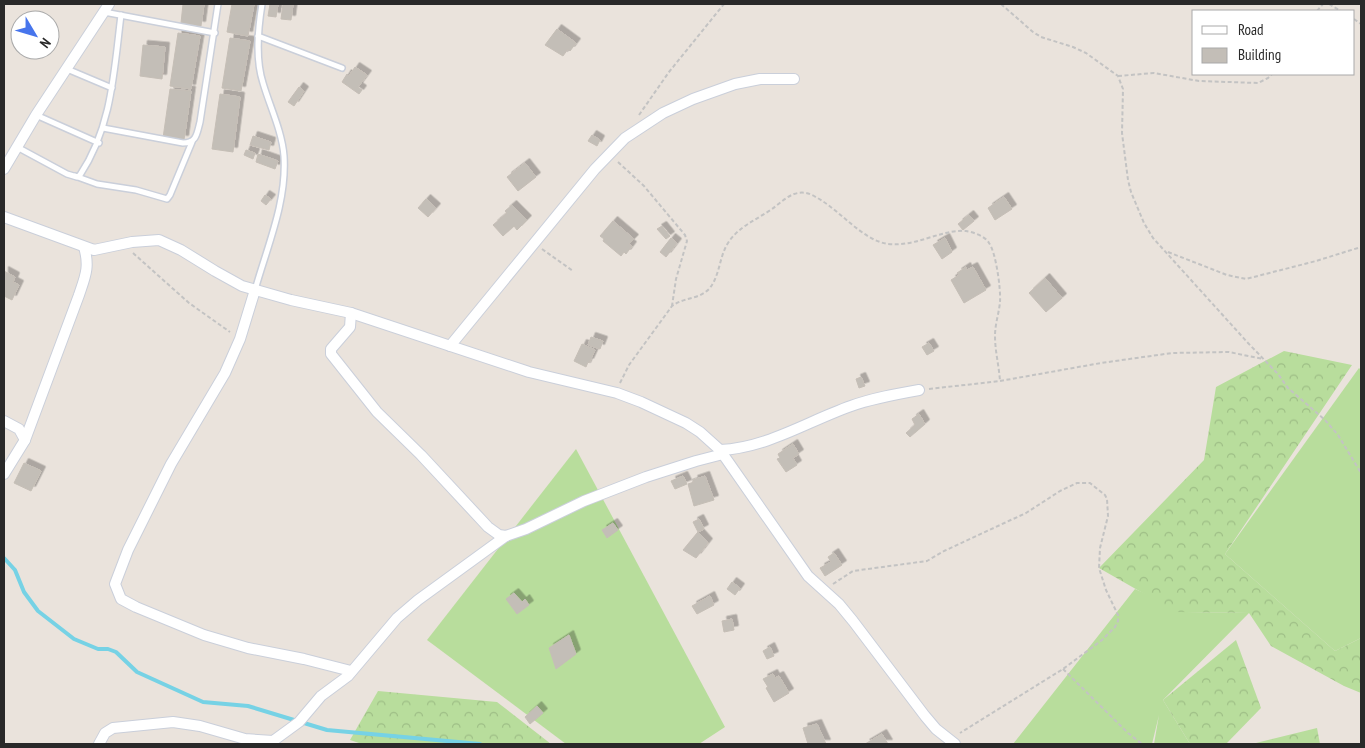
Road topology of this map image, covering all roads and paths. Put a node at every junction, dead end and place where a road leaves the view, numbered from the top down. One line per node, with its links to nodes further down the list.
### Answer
1 (218, 4): 7 (lane)
2 (262, 4): 8 (lane)
3 (724, 4): 16 (path)
4 (1001, 4): 12 (path)
5 (106, 8): 6 (lane); 10 (street)
6 (121, 15): 7 (lane); 14 (lane)
7 (215, 33): 18 (lane)
8 (258, 36): 9 (lane); 31 (lane)
9 (342, 68)
10 (67, 69): 14 (lane); 15 (street)
11 (1271, 75): 12 (path)
12 (1118, 76): 29 (path)
13 (794, 79): 21 (street)
14 (112, 88): 17 (lane)
15 (36, 115): 19 (lane); 20 (street)
16 (638, 116)
17 (103, 128): 18 (lane); 19 (lane)
18 (192, 142): 23 (lane)
19 (98, 143): 23 (lane)
20 (17, 147): 22 (street); 23 (lane)
21 (608, 154): 26 (street); 32 (path)
22 (4, 169)
23 (75, 176)
24 (4, 217): 27 (street)
25 (122, 244): 27 (street); 31 (street); 34 (path)
26 (534, 244): 30 (path); 35 (street)
27 (84, 247): 41 (street)
28 (1361, 247): 29 (path)
29 (1165, 251): 36 (path)
30 (573, 271)
31 (255, 290): 33 (street); 34 (street)
32 (672, 306): 37 (path); 39 (path)
33 (352, 313): 35 (street); 45 (street)
34 (240, 339): 48 (street)
35 (450, 346): 39 (street)
36 (1264, 359): 37 (path); 44 (path)
37 (1000, 381): 38 (path)
38 (919, 390): 42 (street)
39 (616, 393): 42 (street)
40 (4, 421): 41 (street)
41 (25, 440): 43 (street)
42 (722, 452): 45 (street); 46 (street)
43 (4, 474)
44 (1361, 474)
45 (506, 536): 48 (street)
46 (823, 591): 47 (path); 49 (street)
47 (1063, 669): 49 (path); 51 (path)
48 (352, 671): 50 (street)
49 (948, 743)
50 (99, 744)
51 (1142, 744)

